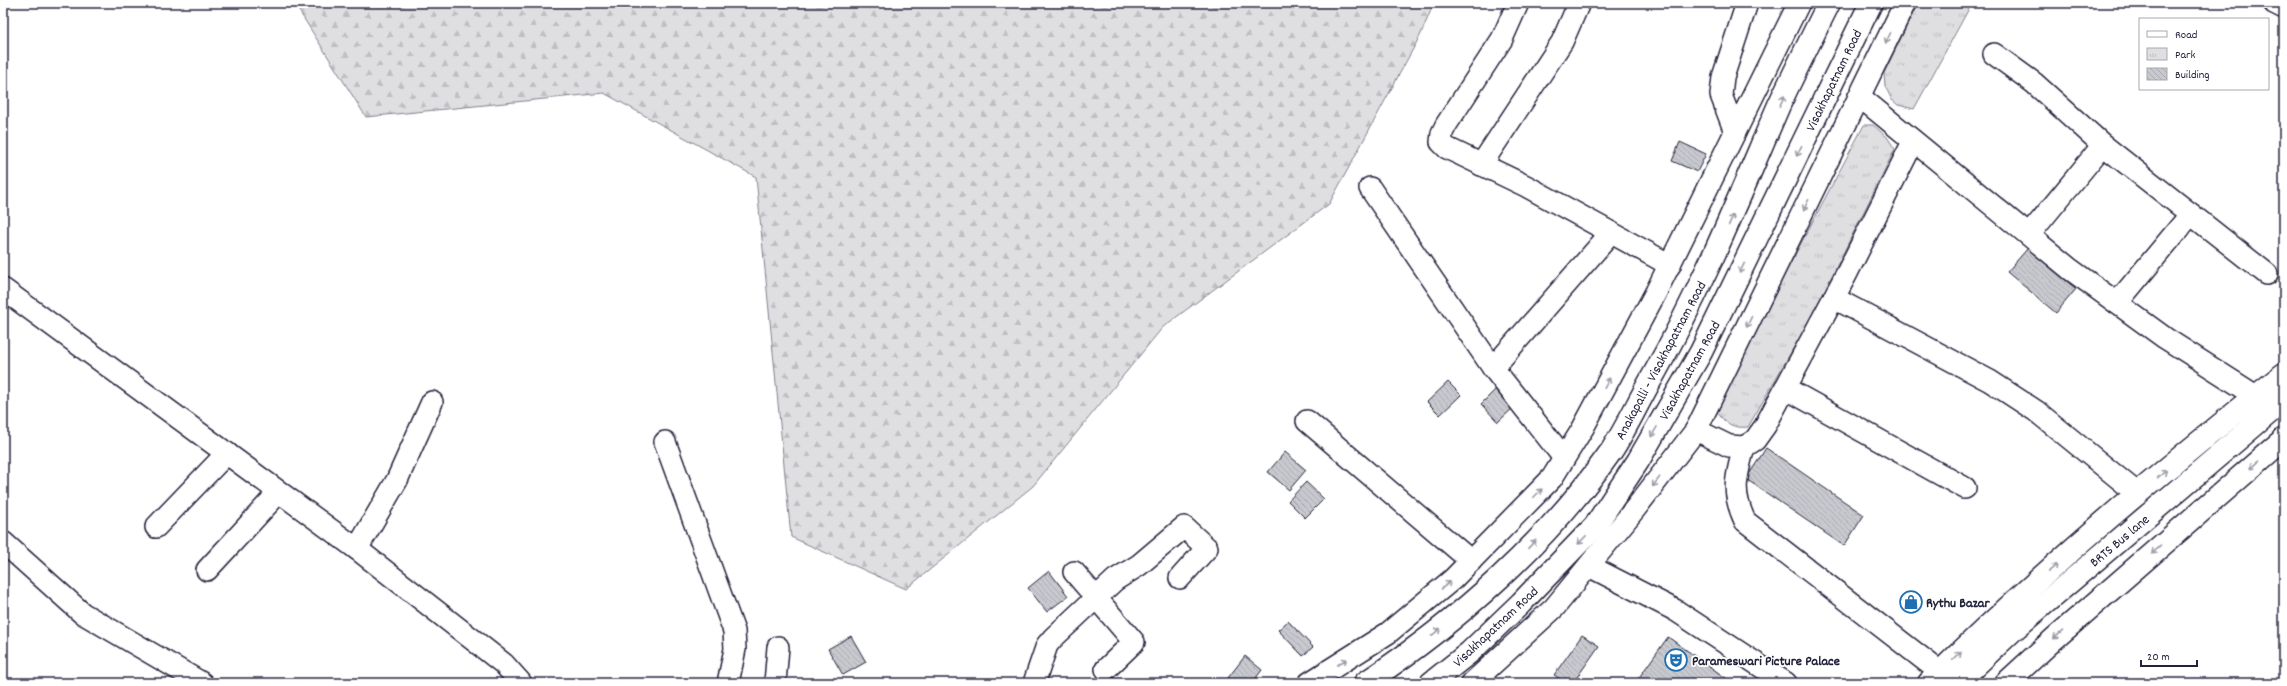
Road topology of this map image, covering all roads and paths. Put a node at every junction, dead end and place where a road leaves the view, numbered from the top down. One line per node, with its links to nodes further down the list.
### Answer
1 (1518, 3): 15 (street)
2 (1579, 3): 15 (street)
3 (1747, 3): 12 (street)
4 (1799, 3): 12 (street)
5 (1829, 3): 52 (main road, Anakapalli - Visakhapatnam Road, one-way to 5)
6 (1871, 3): 62 (main road, Visakhapatnam Road, one-way to 62)
7 (1905, 3): 11 (street, one-way to 11)
8 (2274, 3): 9 (street)
9 (2284, 8)
10 (1994, 54): 14 (street)
11 (1859, 96): 13 (street); 32 (street, one-way to 32)
12 (1735, 132): 20 (street)
13 (1913, 142): 19 (street); 23 (street)
14 (2103, 145): 17 (street); 19 (street)
15 (1480, 165): 18 (street)
16 (1370, 188): 25 (street)
17 (2191, 214): 21 (street); 24 (street)
18 (1611, 233): 20 (street); 25 (street)
19 (2029, 235): 24 (street)
20 (1670, 265): 37 (street, one-way to 20)
21 (2268, 274)
22 (3, 289): 36 (street)
23 (1834, 298): 27 (street); 40 (street)
24 (2116, 303): 28 (street)
25 (1493, 368): 37 (street)
26 (2284, 374): 28 (main road)
27 (1785, 388): 35 (street); 38 (street)
28 (2256, 396): 40 (main road, one-way to 28)
29 (2284, 400): 54 (main road, BRTS Bus lane)
30 (432, 402): 43 (street)
31 (1307, 420): 44 (street)
32 (1696, 430): 35 (street); 45 (street, one-way to 45)
33 (2284, 440): 65 (main road, one-way to 65)
34 (665, 442): 57 (street)
35 (1744, 447): 54 (street)
36 (227, 453): 39 (street); 41 (street)
37 (1564, 458): 44 (street, one-way to 37)
38 (1965, 488)
39 (279, 492): 43 (street); 46 (street)
40 (2138, 494): 54 (main road, one-way to 40)
41 (156, 527)
42 (3, 542): 55 (street)
43 (357, 549): 56 (street)
44 (1471, 561): 50 (street, one-way to 44)
45 (1589, 566): 63 (street); 64 (street)
46 (207, 570)
47 (1074, 572): 49 (street)
48 (1180, 578): 49 (street)
49 (1096, 597): 53 (street); 59 (street)
50 (1388, 633): 52 (street); 60 (street, one-way to 50)
51 (778, 647): 58 (street)
52 (1406, 656): 61 (main road, Anakapalli - Visakhapatnam Road)
53 (1106, 669)
54 (1942, 679)
55 (202, 683)
56 (521, 683)
57 (728, 683)
58 (775, 683)
59 (1034, 683)
60 (1309, 683)
61 (1365, 683)
62 (1431, 683)
63 (1472, 683)
64 (1786, 683)
65 (2006, 683)

